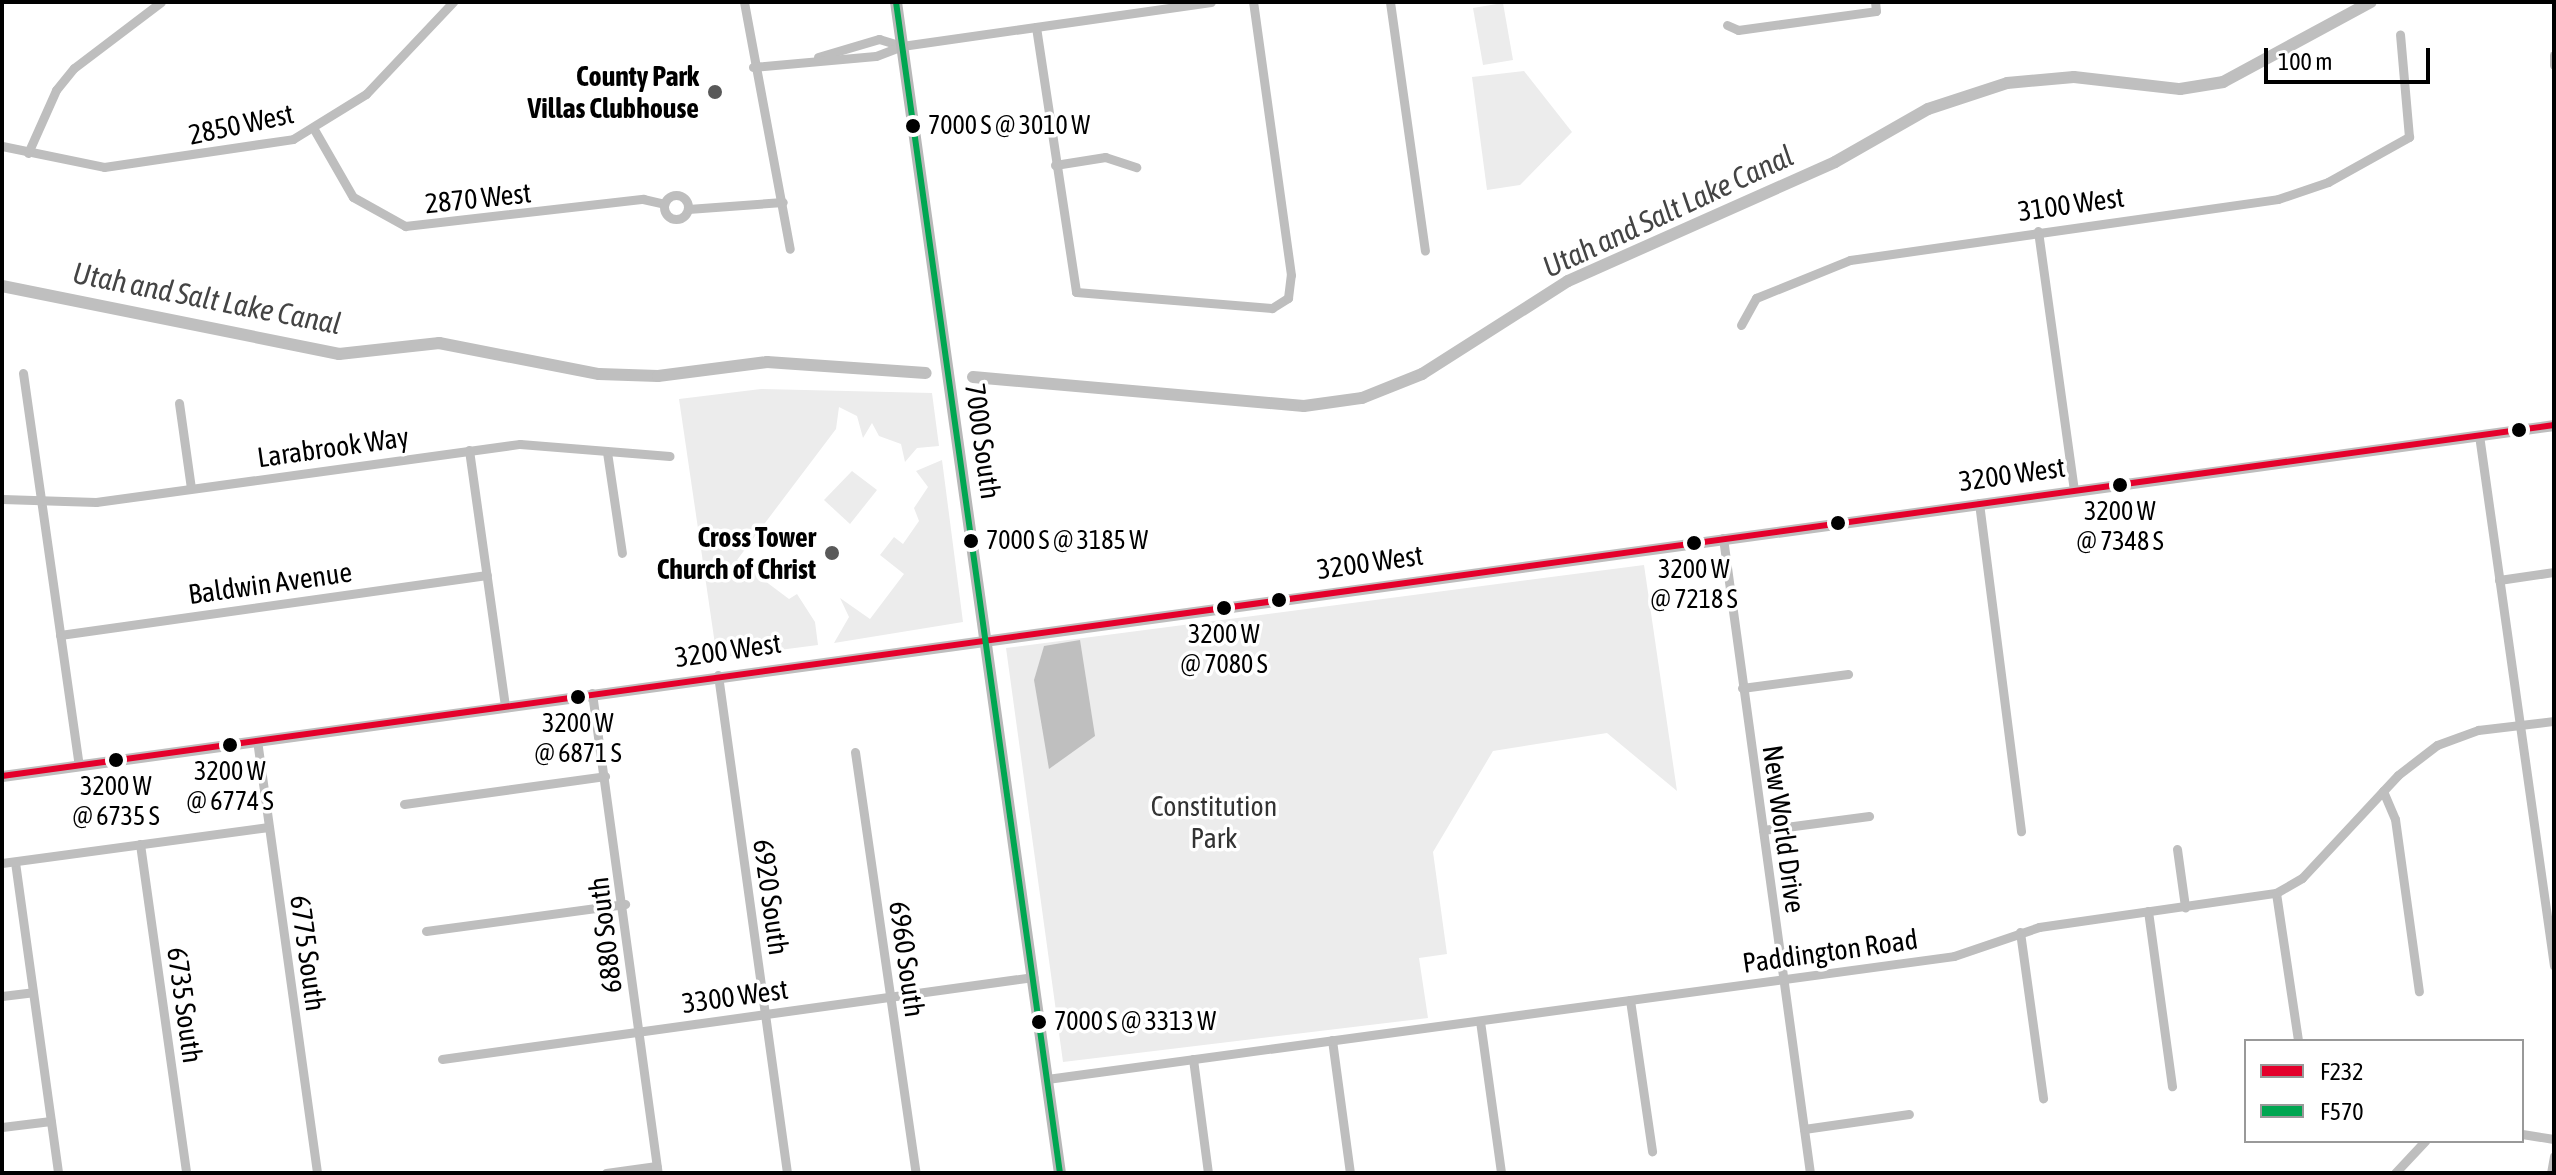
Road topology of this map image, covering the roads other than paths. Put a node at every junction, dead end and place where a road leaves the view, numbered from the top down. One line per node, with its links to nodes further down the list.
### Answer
1 (161, 2): 18 (street)
2 (453, 2): 16 (street, 2850 West)
3 (744, 2): 15 (street)
4 (896, 2): 13 (main road, 7000 South)
5 (1211, 2): 8 (street)
6 (1253, 2): 19 (street)
7 (1390, 2): 26 (street)
8 (1166, 5): 11 (street)
9 (1875, 6): 10 (street)
10 (1727, 25)
11 (1036, 27): 13 (street); 19 (street)
12 (2400, 34): 24 (street, 3100 West)
13 (902, 46): 14 (street); 14 (street); 46 (main road, 7000 South)
14 (814, 59): 15 (street)
15 (753, 67): 21 (street)
16 (315, 131): 18 (street, 2850 West); 22 (street, 2870 West)
17 (2, 146): 18 (street, 2850 West)
18 (28, 153)
19 (1055, 165): 20 (street)
20 (1136, 167)
21 (783, 202): 23 (street); 25 (street)
22 (664, 204): 23 (street); 23 (street)
23 (688, 209)
24 (2038, 231): 27 (street, 3100 West); 36 (street)
25 (790, 249)
26 (1425, 251)
27 (1741, 325)
28 (23, 373): 38 (street)
29 (179, 403): 35 (street)
30 (2554, 425): 31 (street, 3200 West)
31 (2479, 435): 36 (street, 3200 West); 44 (street)
32 (469, 450): 33 (street, Larabrook Way); 35 (street, Larabrook Way); 43 (street)
33 (607, 452): 34 (street, Larabrook Way); 41 (street)
34 (670, 456)
35 (191, 488): 38 (street, Larabrook Way)
36 (2074, 490): 39 (street, 3200 West)
37 (2, 499): 38 (street, Larabrook Way)
38 (42, 502): 45 (street)
39 (1979, 503): 40 (street, 3200 West); 64 (street)
40 (1723, 538): 46 (street, 3200 West); 49 (street, New World Drive)
41 (622, 553)
42 (2554, 572): 44 (street)
43 (487, 575): 45 (street, Baldwin Avenue); 51 (street)
44 (2499, 580): 53 (street)
45 (60, 635): 56 (street)
46 (986, 637): 48 (street, 3200 West); 78 (main road, 7000 South)
47 (1848, 674): 49 (street)
48 (718, 675): 50 (street, 3200 West); 85 (street, 6920 South)
49 (1742, 688): 63 (street, New World Drive)
50 (592, 693): 51 (street, 3200 West); 58 (street, 6880 South)
51 (505, 705): 54 (street, 3200 West)
52 (2554, 721): 53 (street, Paddington Road)
53 (2519, 726): 59 (street, Paddington Road); 70 (street)
54 (257, 740): 56 (street, 3200 West); 62 (street, 6775 South)
55 (855, 752): 83 (street, 6960 South)
56 (79, 765): 57 (street, 3200 West)
57 (2, 776)
58 (605, 776): 60 (street); 72 (street, 6880 South)
59 (2383, 791): 71 (street, Paddington Road); 80 (street)
60 (404, 804)
61 (1869, 816): 63 (street)
62 (269, 827): 65 (street); 108 (street, 6775 South)
63 (1763, 830): 79 (street, New World Drive)
64 (2021, 831)
65 (140, 844): 67 (street); 107 (street, 6735 South)
66 (2177, 849): 73 (street)
67 (15, 862): 68 (street); 81 (street)
68 (2, 863)
69 (2554, 872): 70 (street)
70 (2541, 874): 77 (street)
71 (2276, 893): 73 (street, Paddington Road); 88 (street)
72 (625, 904): 75 (street); 87 (street, 6880 South)
73 (2185, 907): 74 (street, Paddington Road)
74 (2148, 911): 76 (street, Paddington Road); 93 (street)
75 (426, 931)
76 (2020, 932): 79 (street, Paddington Road); 94 (street)
77 (2554, 966)
78 (1033, 977): 83 (street, 3300 West); 92 (main road, 7000 South)
79 (1783, 980): 84 (street, Paddington Road); 98 (street, New World Drive)
80 (2419, 991)
81 (33, 992): 82 (street); 96 (street)
82 (2, 996)
83 (890, 998): 85 (street, 3300 West); 111 (street, 6960 South)
84 (1630, 1000): 86 (street, Paddington Road); 102 (street)
85 (765, 1014): 87 (street, 3300 West); 110 (street, 6920 South)
86 (1480, 1021): 89 (street, Paddington Road); 105 (street)
87 (639, 1032): 90 (street, 3300 West); 104 (street, 6880 South)
88 (2298, 1039)
89 (1332, 1040): 91 (street, Paddington Road); 114 (street)
90 (442, 1059)
91 (1193, 1059): 92 (street, Paddington Road); 113 (street)
92 (1047, 1079): 112 (main road, 7000 South)
93 (2172, 1086)
94 (2043, 1098)
95 (1909, 1114): 98 (street)
96 (51, 1121): 97 (street); 106 (street)
97 (2, 1127)
98 (1804, 1129): 115 (street, New World Drive)
99 (2524, 1134): 100 (street)
100 (2554, 1139)
101 (2423, 1143): 116 (street)
102 (1652, 1151)
103 (2554, 1156): 117 (street)
104 (658, 1169): 109 (street)
105 (1501, 1172)
106 (58, 1173)
107 (186, 1173)
108 (317, 1173)
109 (606, 1173)
110 (787, 1173)
111 (916, 1173)
112 (1060, 1173)
113 (1208, 1173)
114 (1350, 1173)
115 (1810, 1173)
116 (2395, 1173)
117 (2551, 1173)

